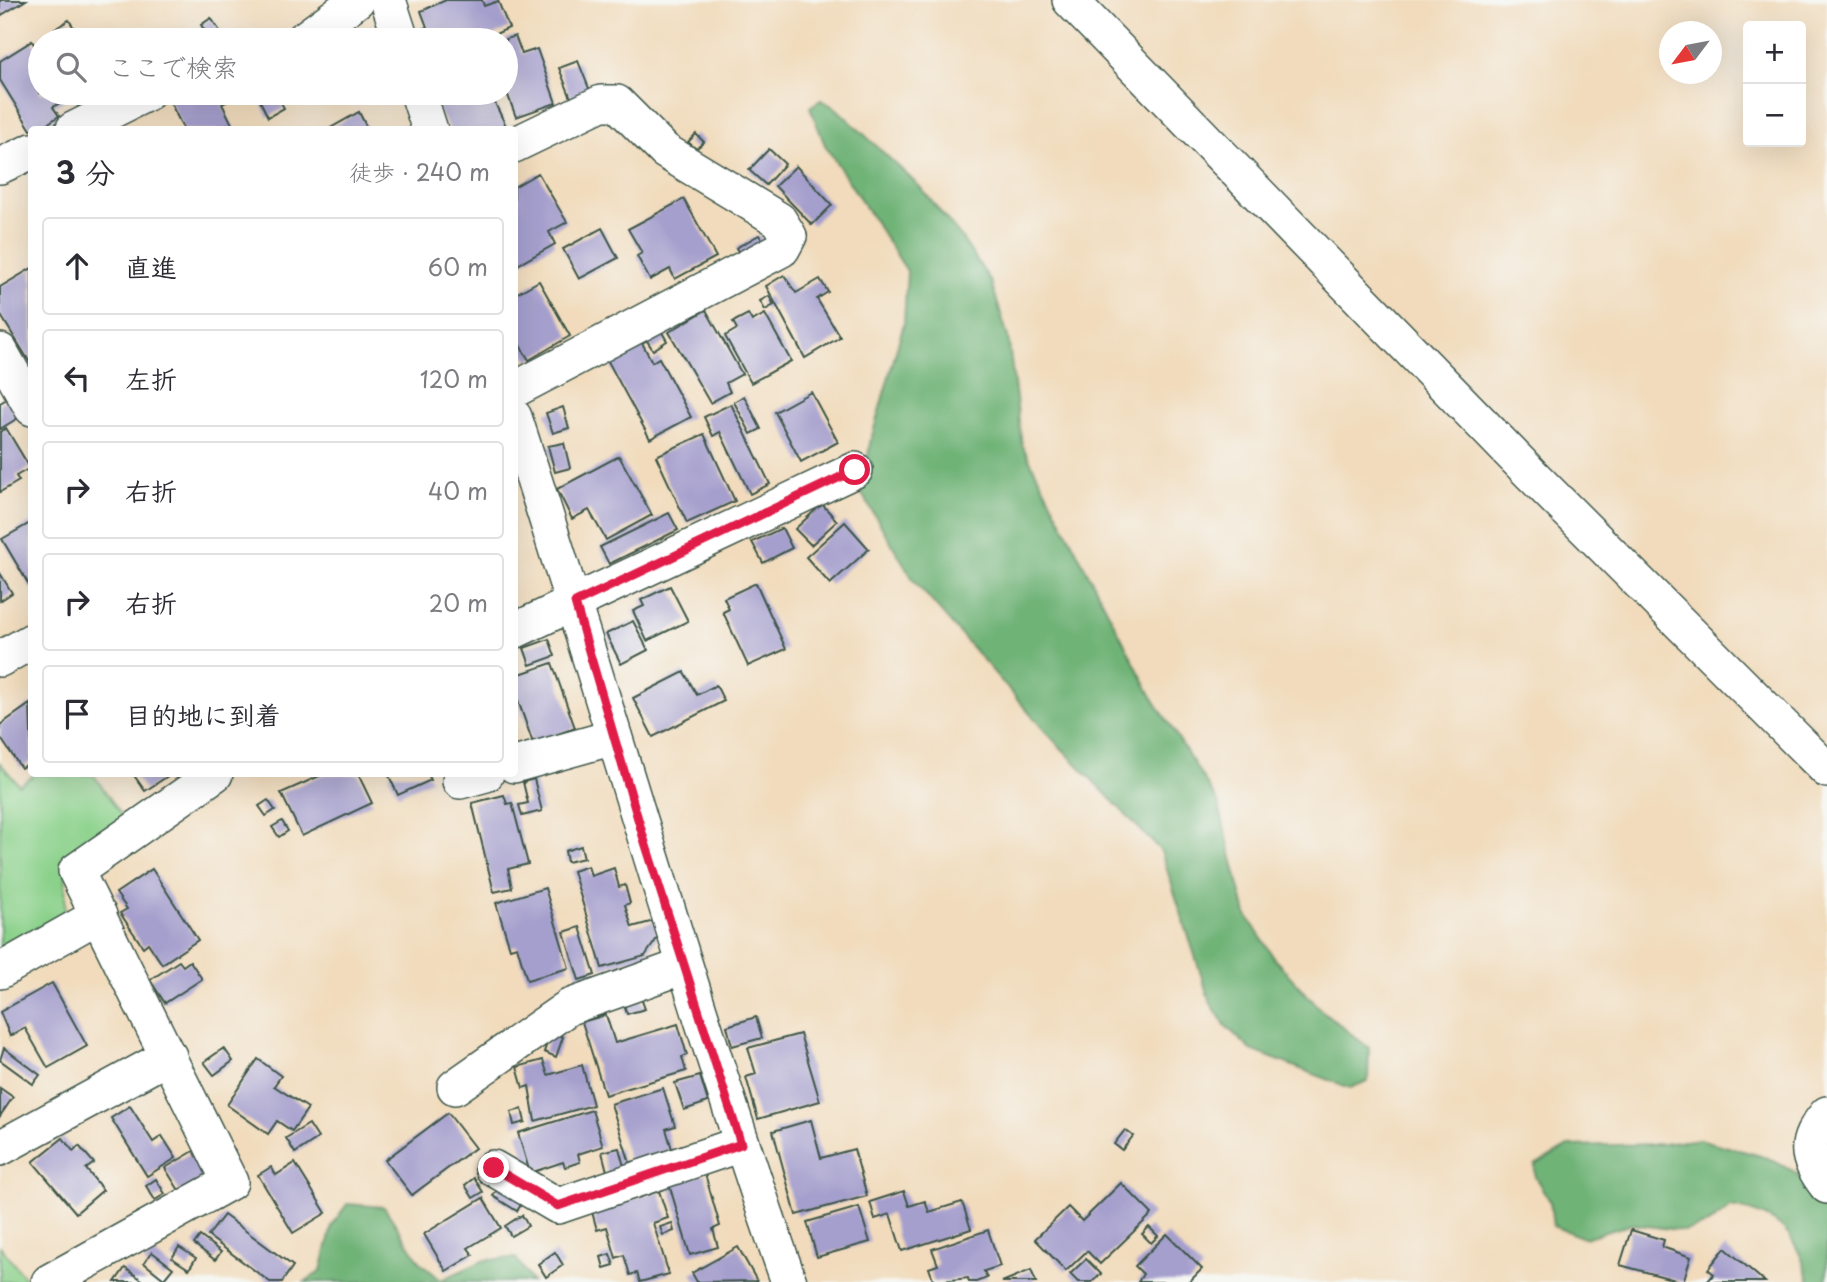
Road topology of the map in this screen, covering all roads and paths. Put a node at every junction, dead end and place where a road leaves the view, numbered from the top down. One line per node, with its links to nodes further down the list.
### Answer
1 (357, 0): 4 (street)
2 (388, 0): 5 (street)
3 (1070, 0): 24 (street)
4 (319, 28)
5 (397, 28)
6 (123, 105): 8 (street)
7 (422, 105): 9 (street)
8 (82, 126)
9 (429, 126)
10 (518, 143): 14 (street)
11 (28, 152): 12 (street)
12 (0, 166)
13 (0, 351): 15 (street)
14 (518, 388)
15 (28, 398)
16 (518, 429): 18 (street)
17 (855, 470): 18 (street)
18 (575, 603): 19 (street); 22 (street)
19 (518, 629)
20 (28, 643): 21 (street)
21 (0, 659)
22 (614, 737): 23 (street); 27 (street)
23 (518, 764)
24 (1827, 770)
25 (211, 777): 26 (street)
26 (99, 915): 28 (street); 29 (street)
27 (684, 966): 30 (street); 32 (street)
28 (0, 971)
29 (169, 1056): 33 (street); 36 (street)
30 (455, 1087)
31 (1827, 1114): 35 (street)
32 (741, 1144): 34 (street); 37 (street)
33 (0, 1148)
34 (494, 1168)
35 (1827, 1186)
36 (49, 1282)
37 (789, 1282)

